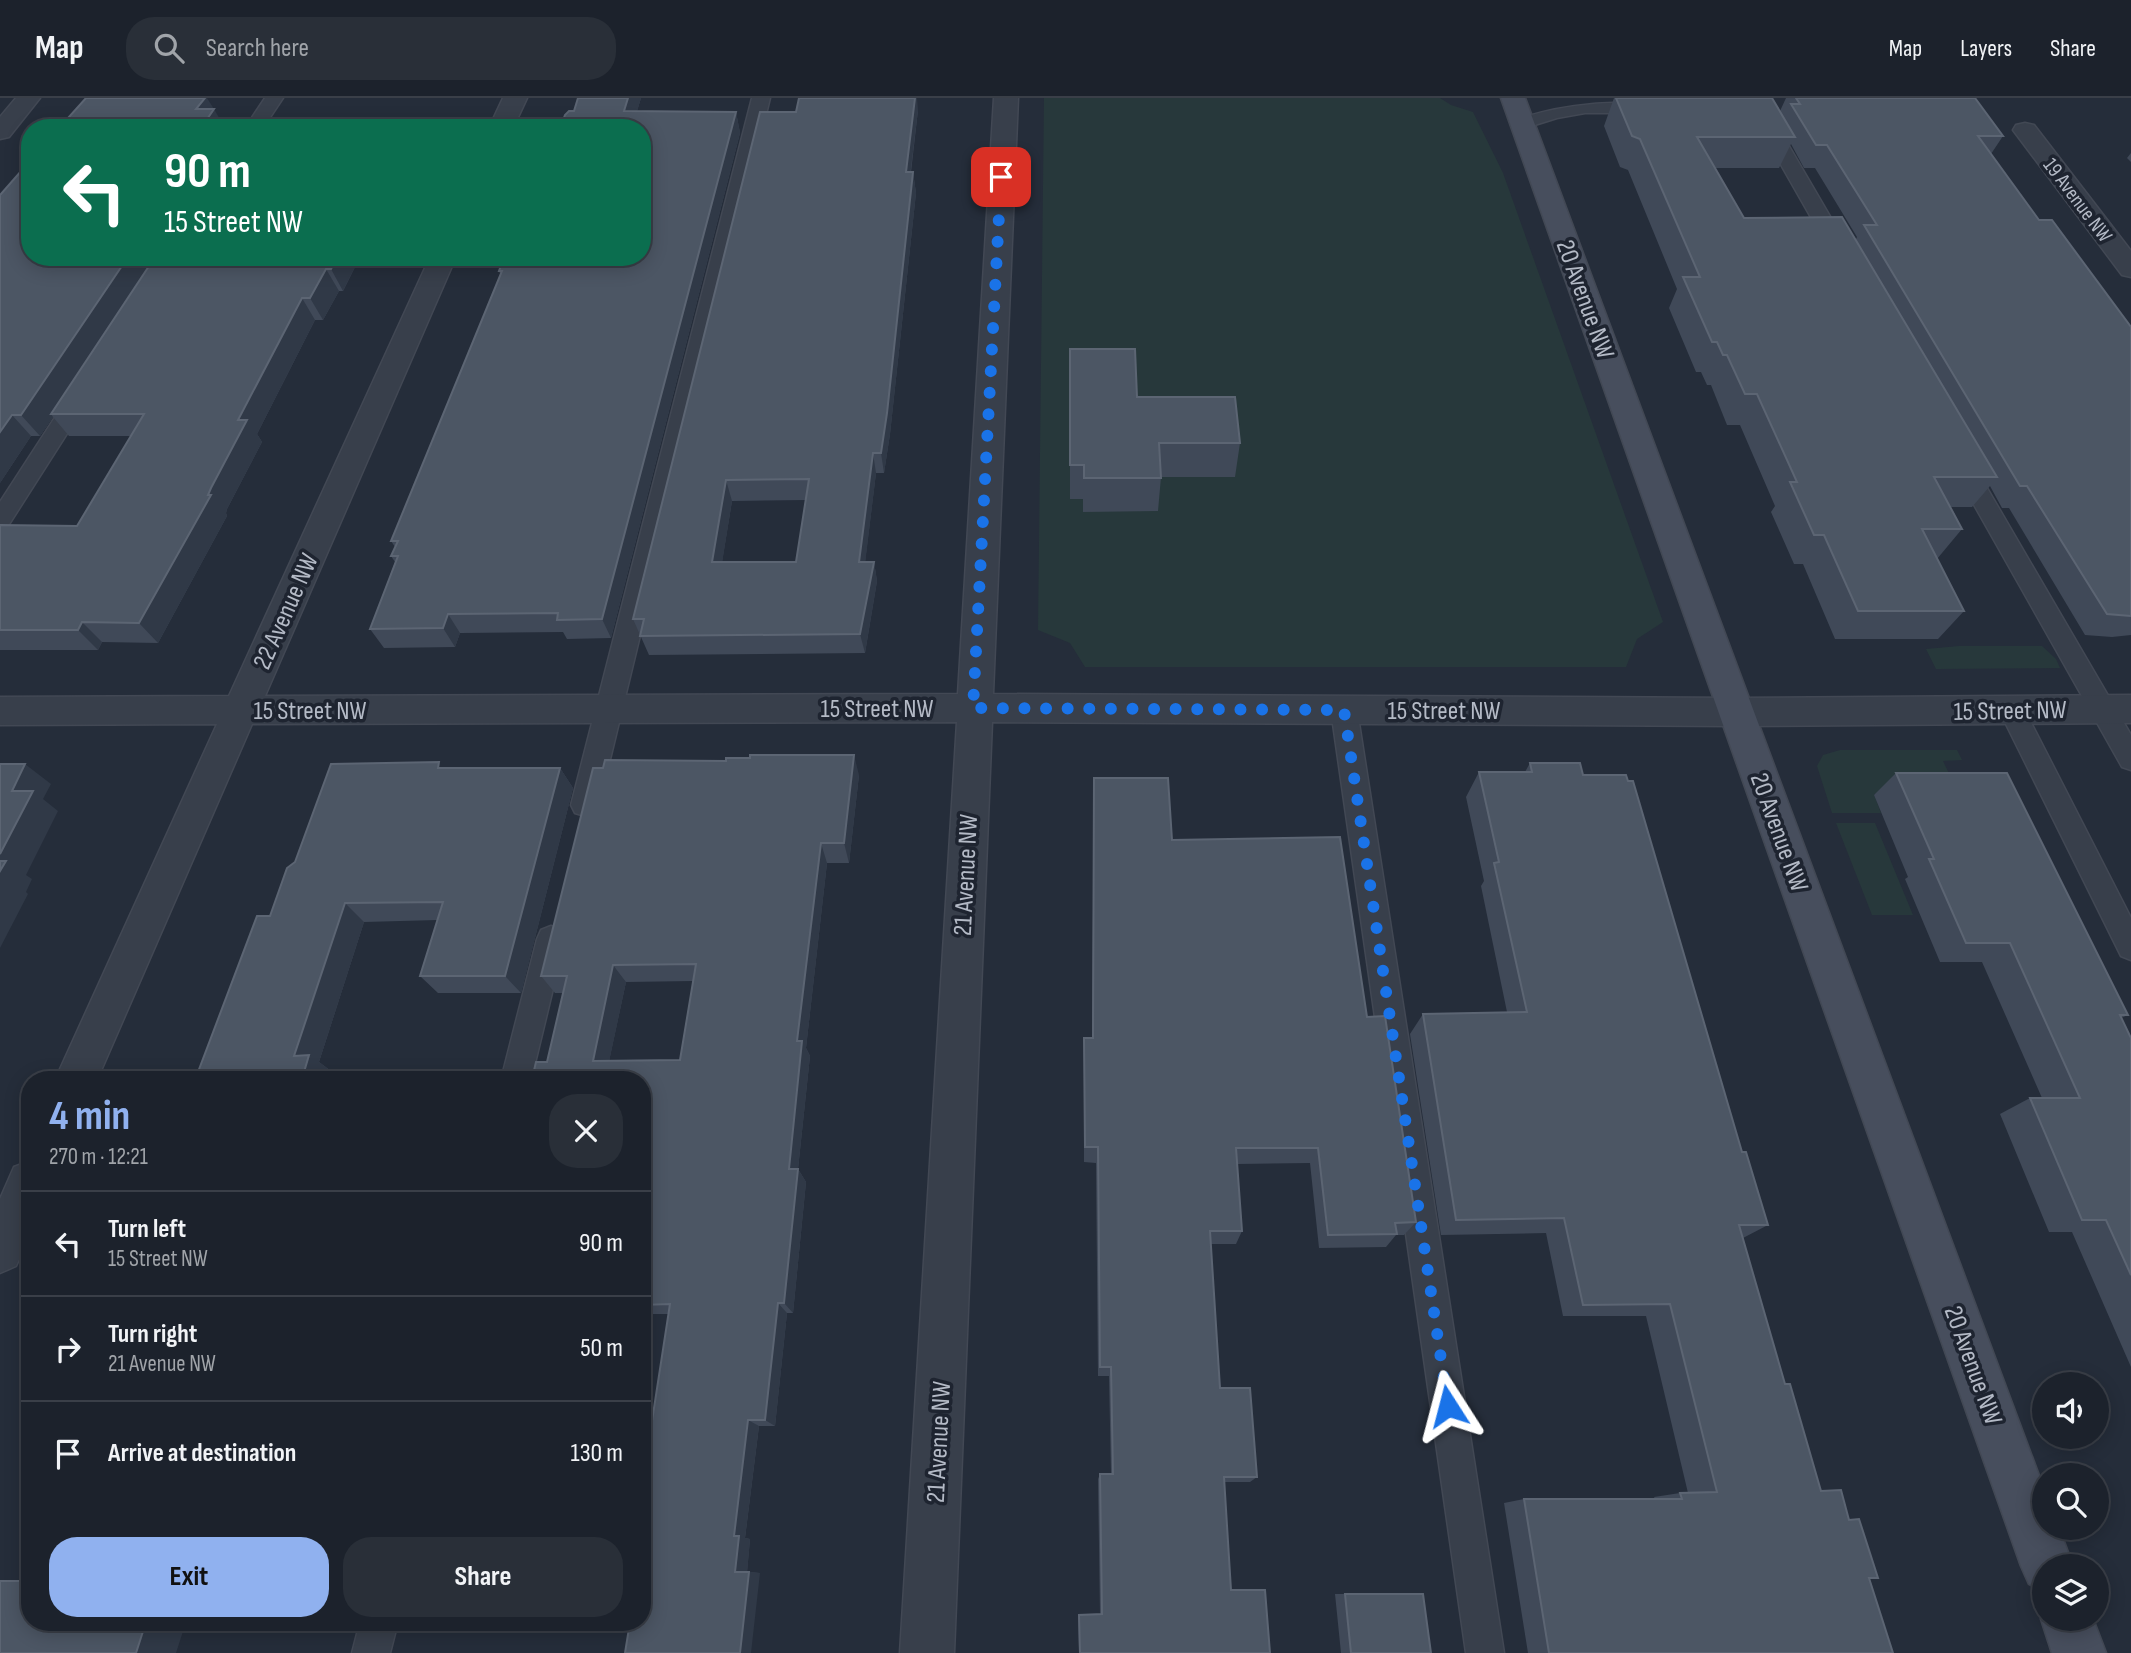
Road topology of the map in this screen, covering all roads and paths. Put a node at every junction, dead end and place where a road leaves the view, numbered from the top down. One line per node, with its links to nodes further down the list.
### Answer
1 (28, 98): 12 (street)
2 (274, 98): 9 (lane)
3 (515, 98): 10 (street)
4 (761, 98): 20 (lane)
5 (1006, 98): 19 (street, 21 Avenue NW)
6 (1706, 98): 8 (lane)
7 (1752, 98): 13 (lane)
8 (1517, 111): 26 (street, 20 Avenue NW)
9 (260, 119)
10 (505, 119)
11 (2025, 130): 15 (street, 19 Avenue NW)
12 (0, 132)
13 (1847, 264)
14 (439, 266): 22 (street, 22 Avenue NW)
15 (2131, 269)
16 (89, 383): 18 (lane)
17 (1950, 442): 21 (lane)
18 (0, 520)
19 (973, 708): 20 (street, 15 Street NW); 23 (street, 15 Street NW); 39 (street, 21 Avenue NW)
20 (609, 709): 22 (street, 15 Street NW); 28 (lane)
21 (2117, 709): 24 (street, 15 Street NW); 27 (lane)
22 (240, 710): 25 (street, 15 Street NW); 31 (street, 22 Avenue NW)
23 (1344, 710): 26 (street, 15 Street NW); 40 (lane)
24 (2012, 710): 26 (street, 15 Street NW); 30 (lane)
25 (0, 711)
26 (1736, 712): 35 (street, 20 Avenue NW)
27 (2131, 759)
28 (579, 827)
29 (556, 920): 32 (lane)
30 (2131, 947)
31 (79, 1071)
32 (518, 1071)
33 (21, 1203): 34 (street)
34 (0, 1250)
35 (2044, 1554)
36 (377, 1631): 38 (lane)
37 (2071, 1631): 41 (street)
38 (371, 1653)
39 (928, 1653)
40 (1485, 1653)
41 (2079, 1653)

